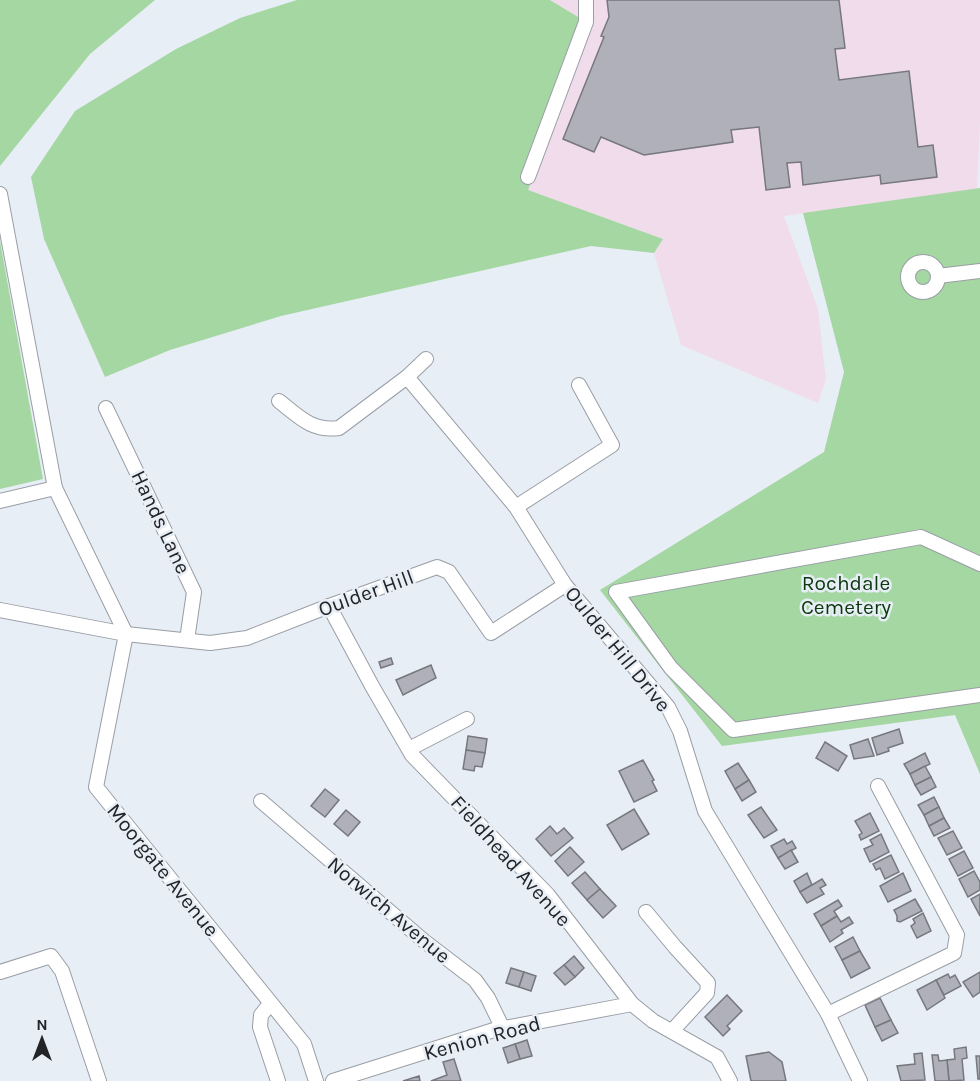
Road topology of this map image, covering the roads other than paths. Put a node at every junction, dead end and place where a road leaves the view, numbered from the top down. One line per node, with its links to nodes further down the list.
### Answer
1 (586, 0): 2 (street)
2 (528, 177)
3 (1, 194): 11 (street)
4 (980, 271): 5 (street)
5 (938, 276)
6 (426, 359): 7 (street)
7 (407, 377): 9 (street); 13 (street, Oulder Hill Drive)
8 (579, 385): 13 (street)
9 (279, 401)
10 (106, 408): 19 (street, Hands Lane)
11 (55, 488): 12 (street); 18 (street)
12 (0, 501)
13 (516, 507): 15 (street, Oulder Hill Drive)
14 (980, 564): 20 (street)
15 (566, 585): 16 (street, Oulder Hill); 29 (street, Oulder Hill Drive)
16 (329, 606): 19 (street, Oulder Hill); 22 (street, Fieldhead Avenue)
17 (0, 610): 18 (street, Oulder Hill)
18 (126, 634): 19 (street, Oulder Hill); 27 (street, Moorgate Avenue)
19 (187, 640)
20 (980, 695)
21 (467, 719): 22 (street)
22 (409, 749): 28 (street, Fieldhead Avenue)
23 (878, 786): 29 (street)
24 (261, 801): 30 (street, Norwich Avenue)
25 (646, 912): 31 (street)
26 (0, 972): 32 (street)
27 (270, 1004): 33 (street); 34 (street, Moorgate Avenue)
28 (632, 1004): 30 (street, Kenion Road); 31 (street, Fieldhead Avenue)
29 (828, 1014): 37 (street, Oulder Hill Drive)
30 (503, 1029): 35 (street, Kenion Road)
31 (672, 1031): 36 (street, Fieldhead Avenue)
32 (99, 1081)
33 (278, 1081)
34 (316, 1081)
35 (333, 1081)
36 (730, 1081)
37 (860, 1081)

